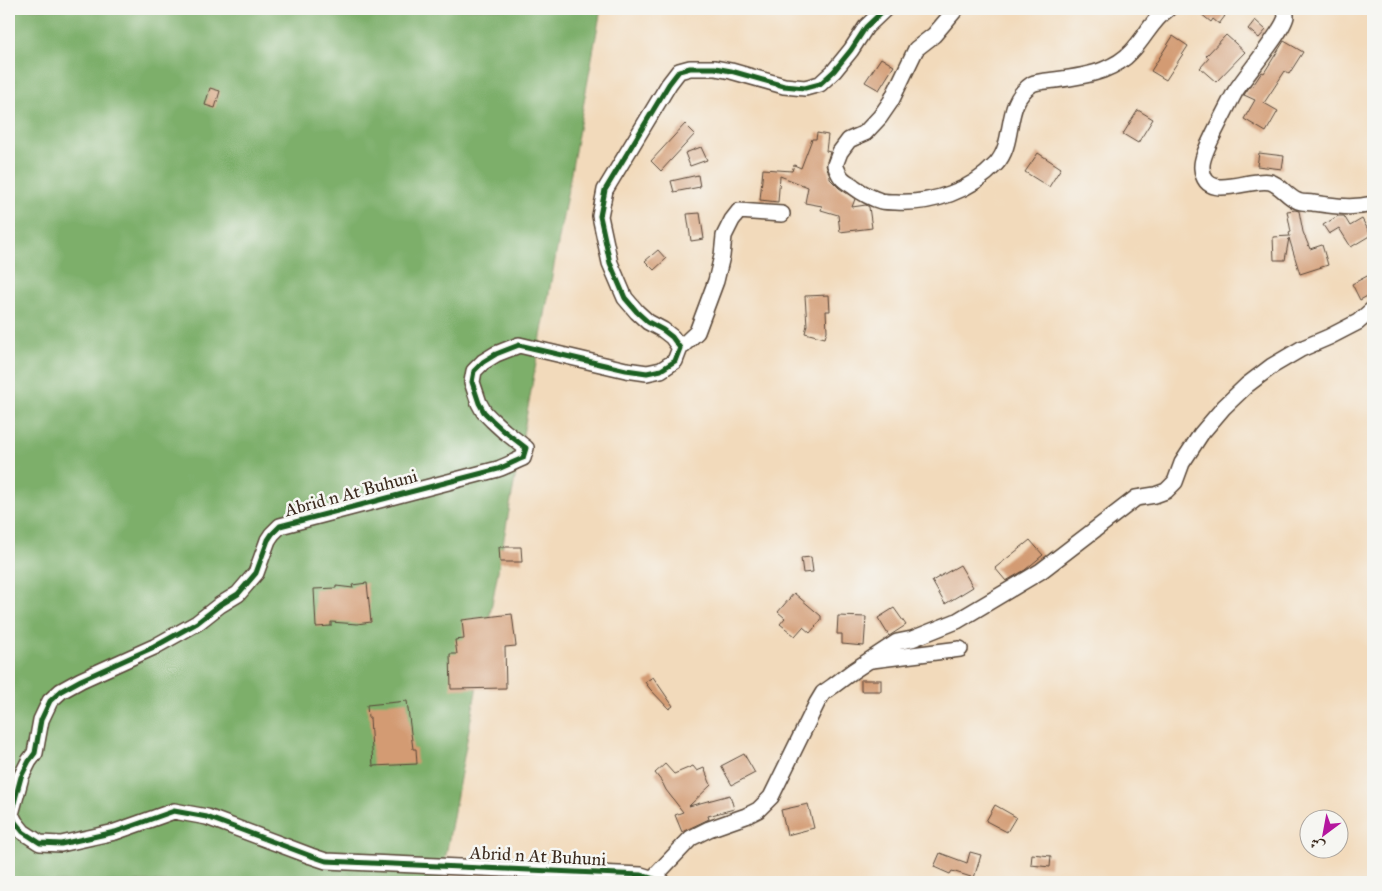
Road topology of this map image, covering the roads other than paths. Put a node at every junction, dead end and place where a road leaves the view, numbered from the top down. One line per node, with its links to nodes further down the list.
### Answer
1 (885, 9): 9 (street)
2 (956, 9): 3 (street)
3 (1168, 9)
4 (1285, 9): 5 (street)
5 (1373, 204)
6 (782, 214): 9 (street)
7 (1373, 309): 8 (street)
8 (1366, 323): 11 (street)
9 (680, 348): 12 (street, Abrid n At Buhuni)
10 (960, 649): 11 (street)
11 (869, 660): 12 (street)
12 (658, 880)

